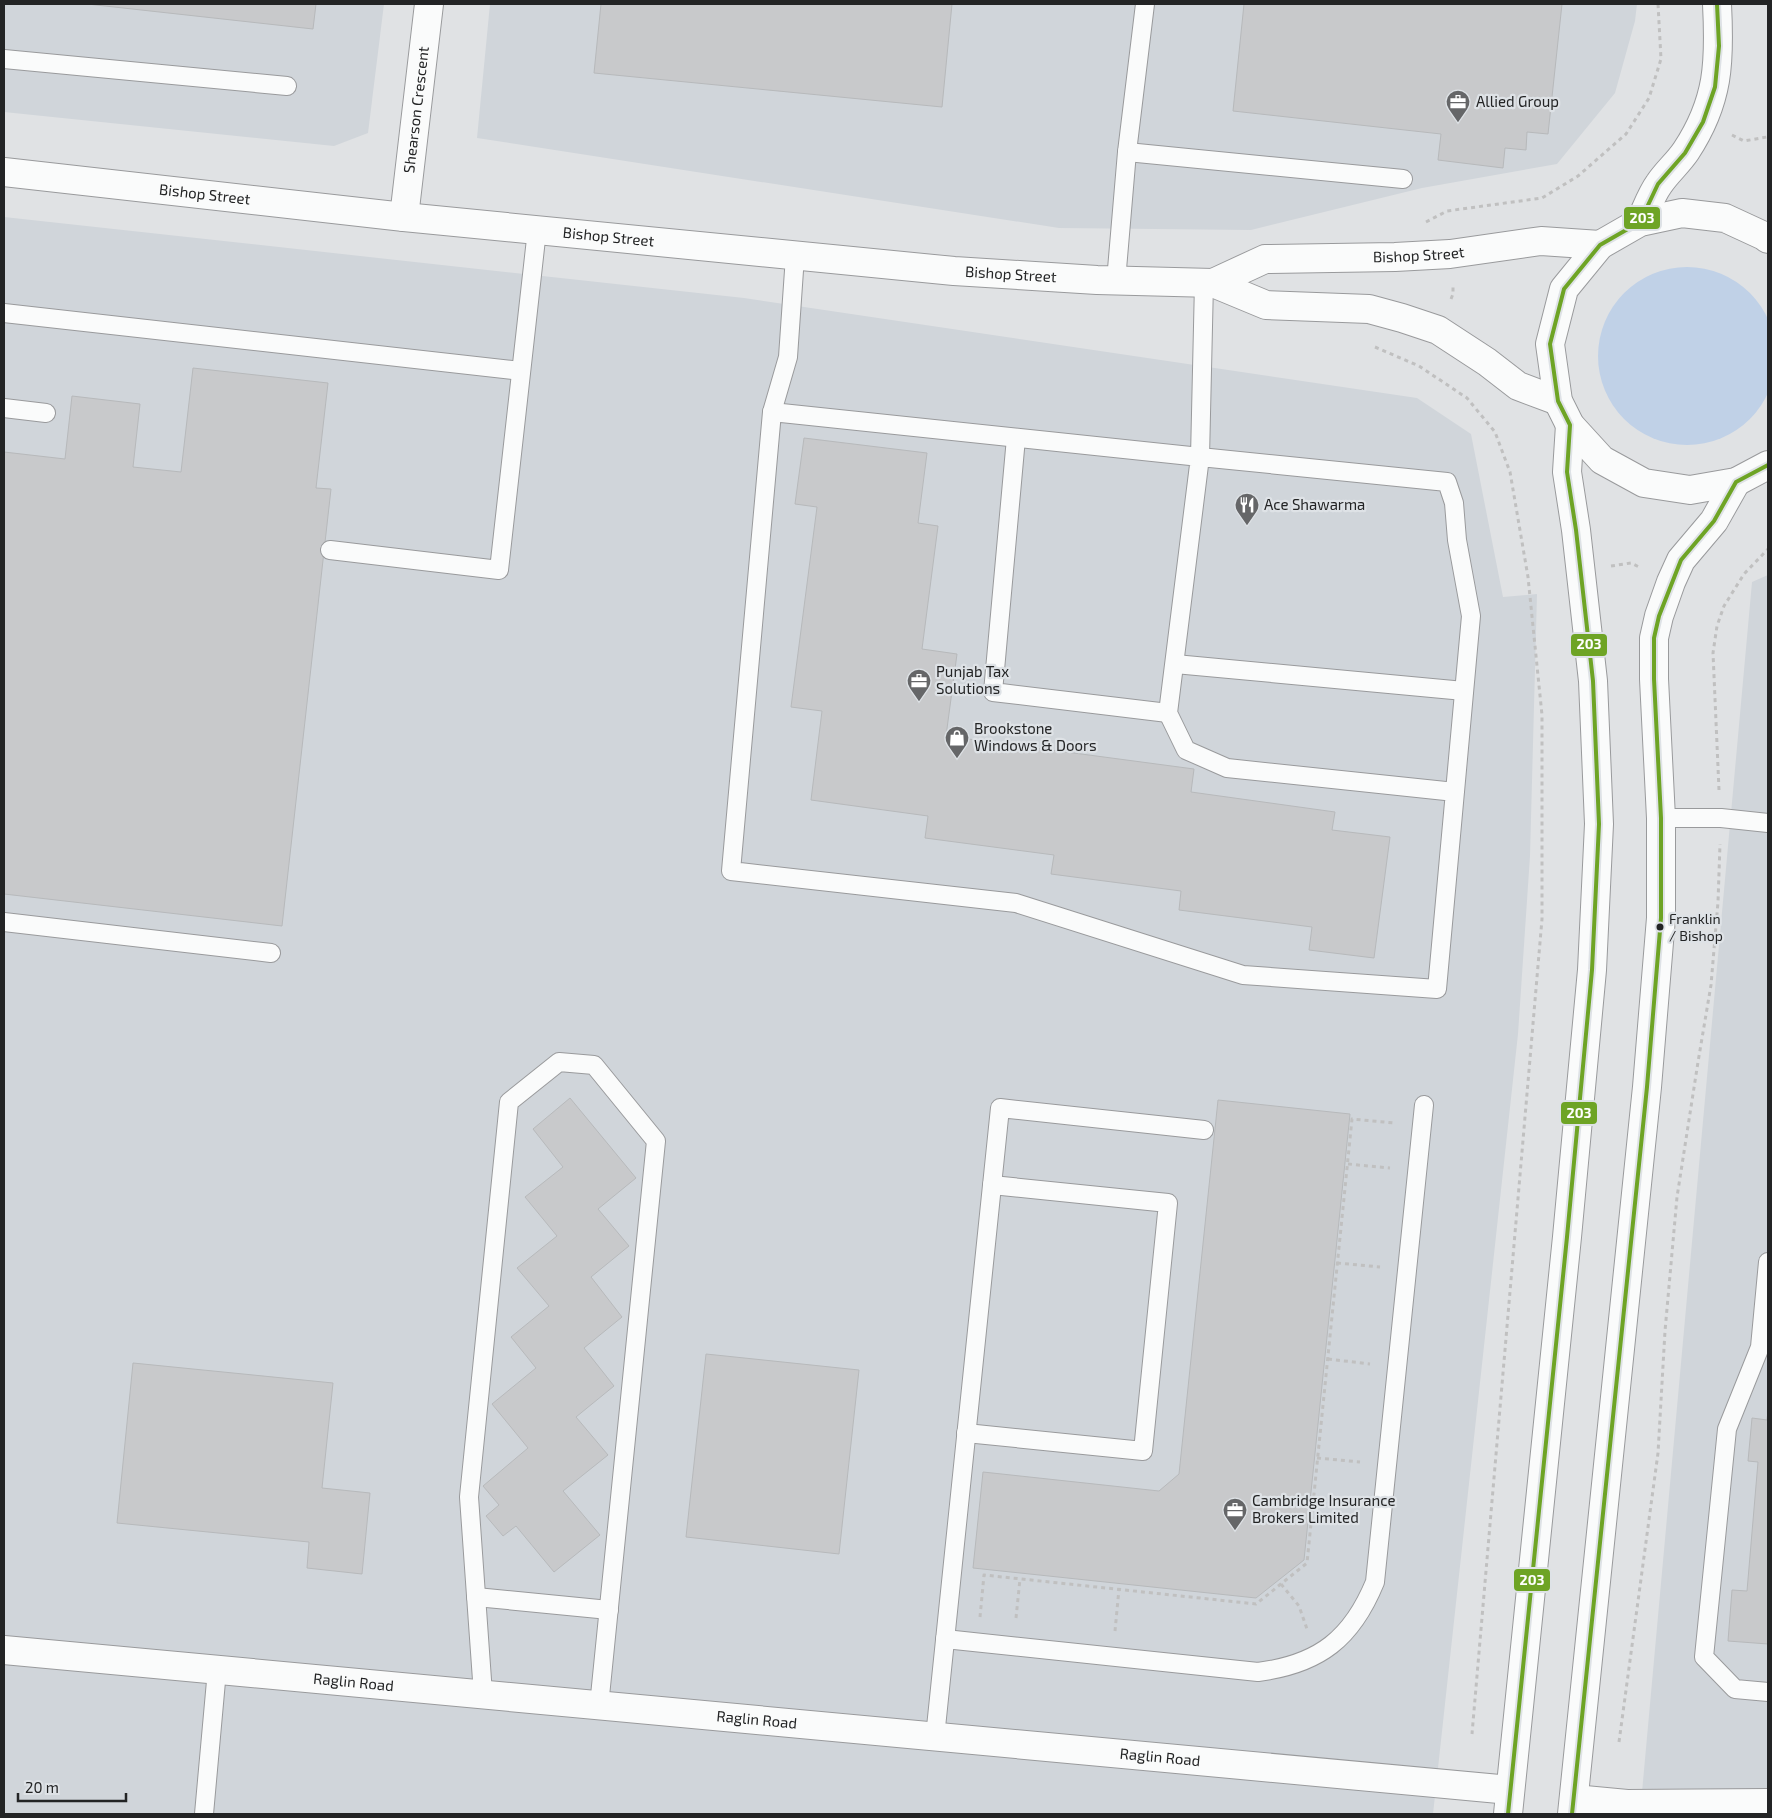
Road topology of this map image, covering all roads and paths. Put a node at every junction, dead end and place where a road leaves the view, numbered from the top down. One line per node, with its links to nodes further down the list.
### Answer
1 (429, 4): 13 (street, Shearson Crescent)
2 (1145, 4): 9 (lane)
3 (1658, 4): 12 (path)
4 (1718, 4): 14 (street)
5 (4, 60): 6 (lane)
6 (287, 86)
7 (1729, 134): 8 (path)
8 (1767, 137)
9 (1127, 152): 11 (lane); 19 (lane)
10 (4, 172): 13 (street, Bishop Street)
11 (1403, 179)
12 (1447, 211)
13 (404, 217): 15 (street, Bishop Street)
14 (1640, 222): 16 (street); 17 (street)
15 (537, 230): 18 (street, Bishop Street); 25 (lane)
16 (1768, 239)
17 (1600, 245): 20 (street, Bishop Street); 26 (street)
18 (795, 256): 19 (street, Bishop Street); 29 (lane)
19 (1116, 280): 20 (street, Bishop Street)
20 (1209, 283): 26 (street, Bishop Street); 32 (lane)
21 (1453, 284): 22 (path)
22 (1448, 306)
23 (4, 313): 25 (lane)
24 (1419, 366): 77 (path)
25 (521, 371): 36 (lane)
26 (1558, 401): 30 (street)
27 (4, 408): 28 (lane)
28 (46, 412)
29 (772, 412): 31 (lane); 42 (lane)
30 (1570, 425): 34 (street); 80 (street)
31 (1016, 438): 32 (lane); 41 (lane)
32 (1200, 457): 39 (lane); 40 (lane)
33 (1767, 467): 34 (street)
34 (1736, 482): 43 (street)
35 (1768, 549): 44 (path)
36 (330, 550)
37 (1606, 567): 38 (path)
38 (1644, 570)
39 (1175, 664): 40 (lane); 41 (lane)
40 (1464, 690): 42 (lane)
41 (1168, 713): 42 (lane)
42 (1455, 792)
43 (1661, 818): 44 (lane); 82 (street)
44 (1720, 818): 45 (lane); 79 (path)
45 (1768, 823)
46 (4, 922): 47 (lane)
47 (271, 953)
48 (1424, 1105): 71 (lane)
49 (1403, 1124): 51 (path)
50 (1204, 1130): 53 (lane)
51 (1348, 1164): 52 (path); 55 (path)
52 (1398, 1170)
53 (992, 1185): 59 (lane); 59 (lane)
54 (1768, 1262): 74 (lane)
55 (1338, 1263): 56 (path); 57 (path)
56 (1360, 1265)
57 (1328, 1359): 58 (path); 60 (path)
58 (1378, 1364)
59 (966, 1433): 71 (lane)
60 (1317, 1458): 61 (path); 63 (path)
61 (1368, 1463)
62 (1020, 1579): 64 (path); 66 (path); 69 (path)
63 (1281, 1584): 64 (path); 70 (path)
64 (1119, 1590): 68 (path)
65 (476, 1596): 67 (lane); 67 (lane); 75 (lane)
66 (1018, 1601)
67 (609, 1610): 76 (lane)
68 (1116, 1611)
69 (980, 1618)
70 (1310, 1636)
71 (945, 1639): 78 (lane)
72 (4, 1650): 73 (street, Raglin Road)
73 (217, 1670): 75 (street, Raglin Road); 83 (lane)
74 (1768, 1692)
75 (482, 1694): 76 (street, Raglin Road)
76 (599, 1706): 78 (street, Raglin Road)
77 (1472, 1734)
78 (935, 1737): 80 (street, Raglin Road)
79 (1619, 1742)
80 (1509, 1802)
81 (1768, 1803): 82 (street)
82 (1573, 1807)
83 (204, 1814)

